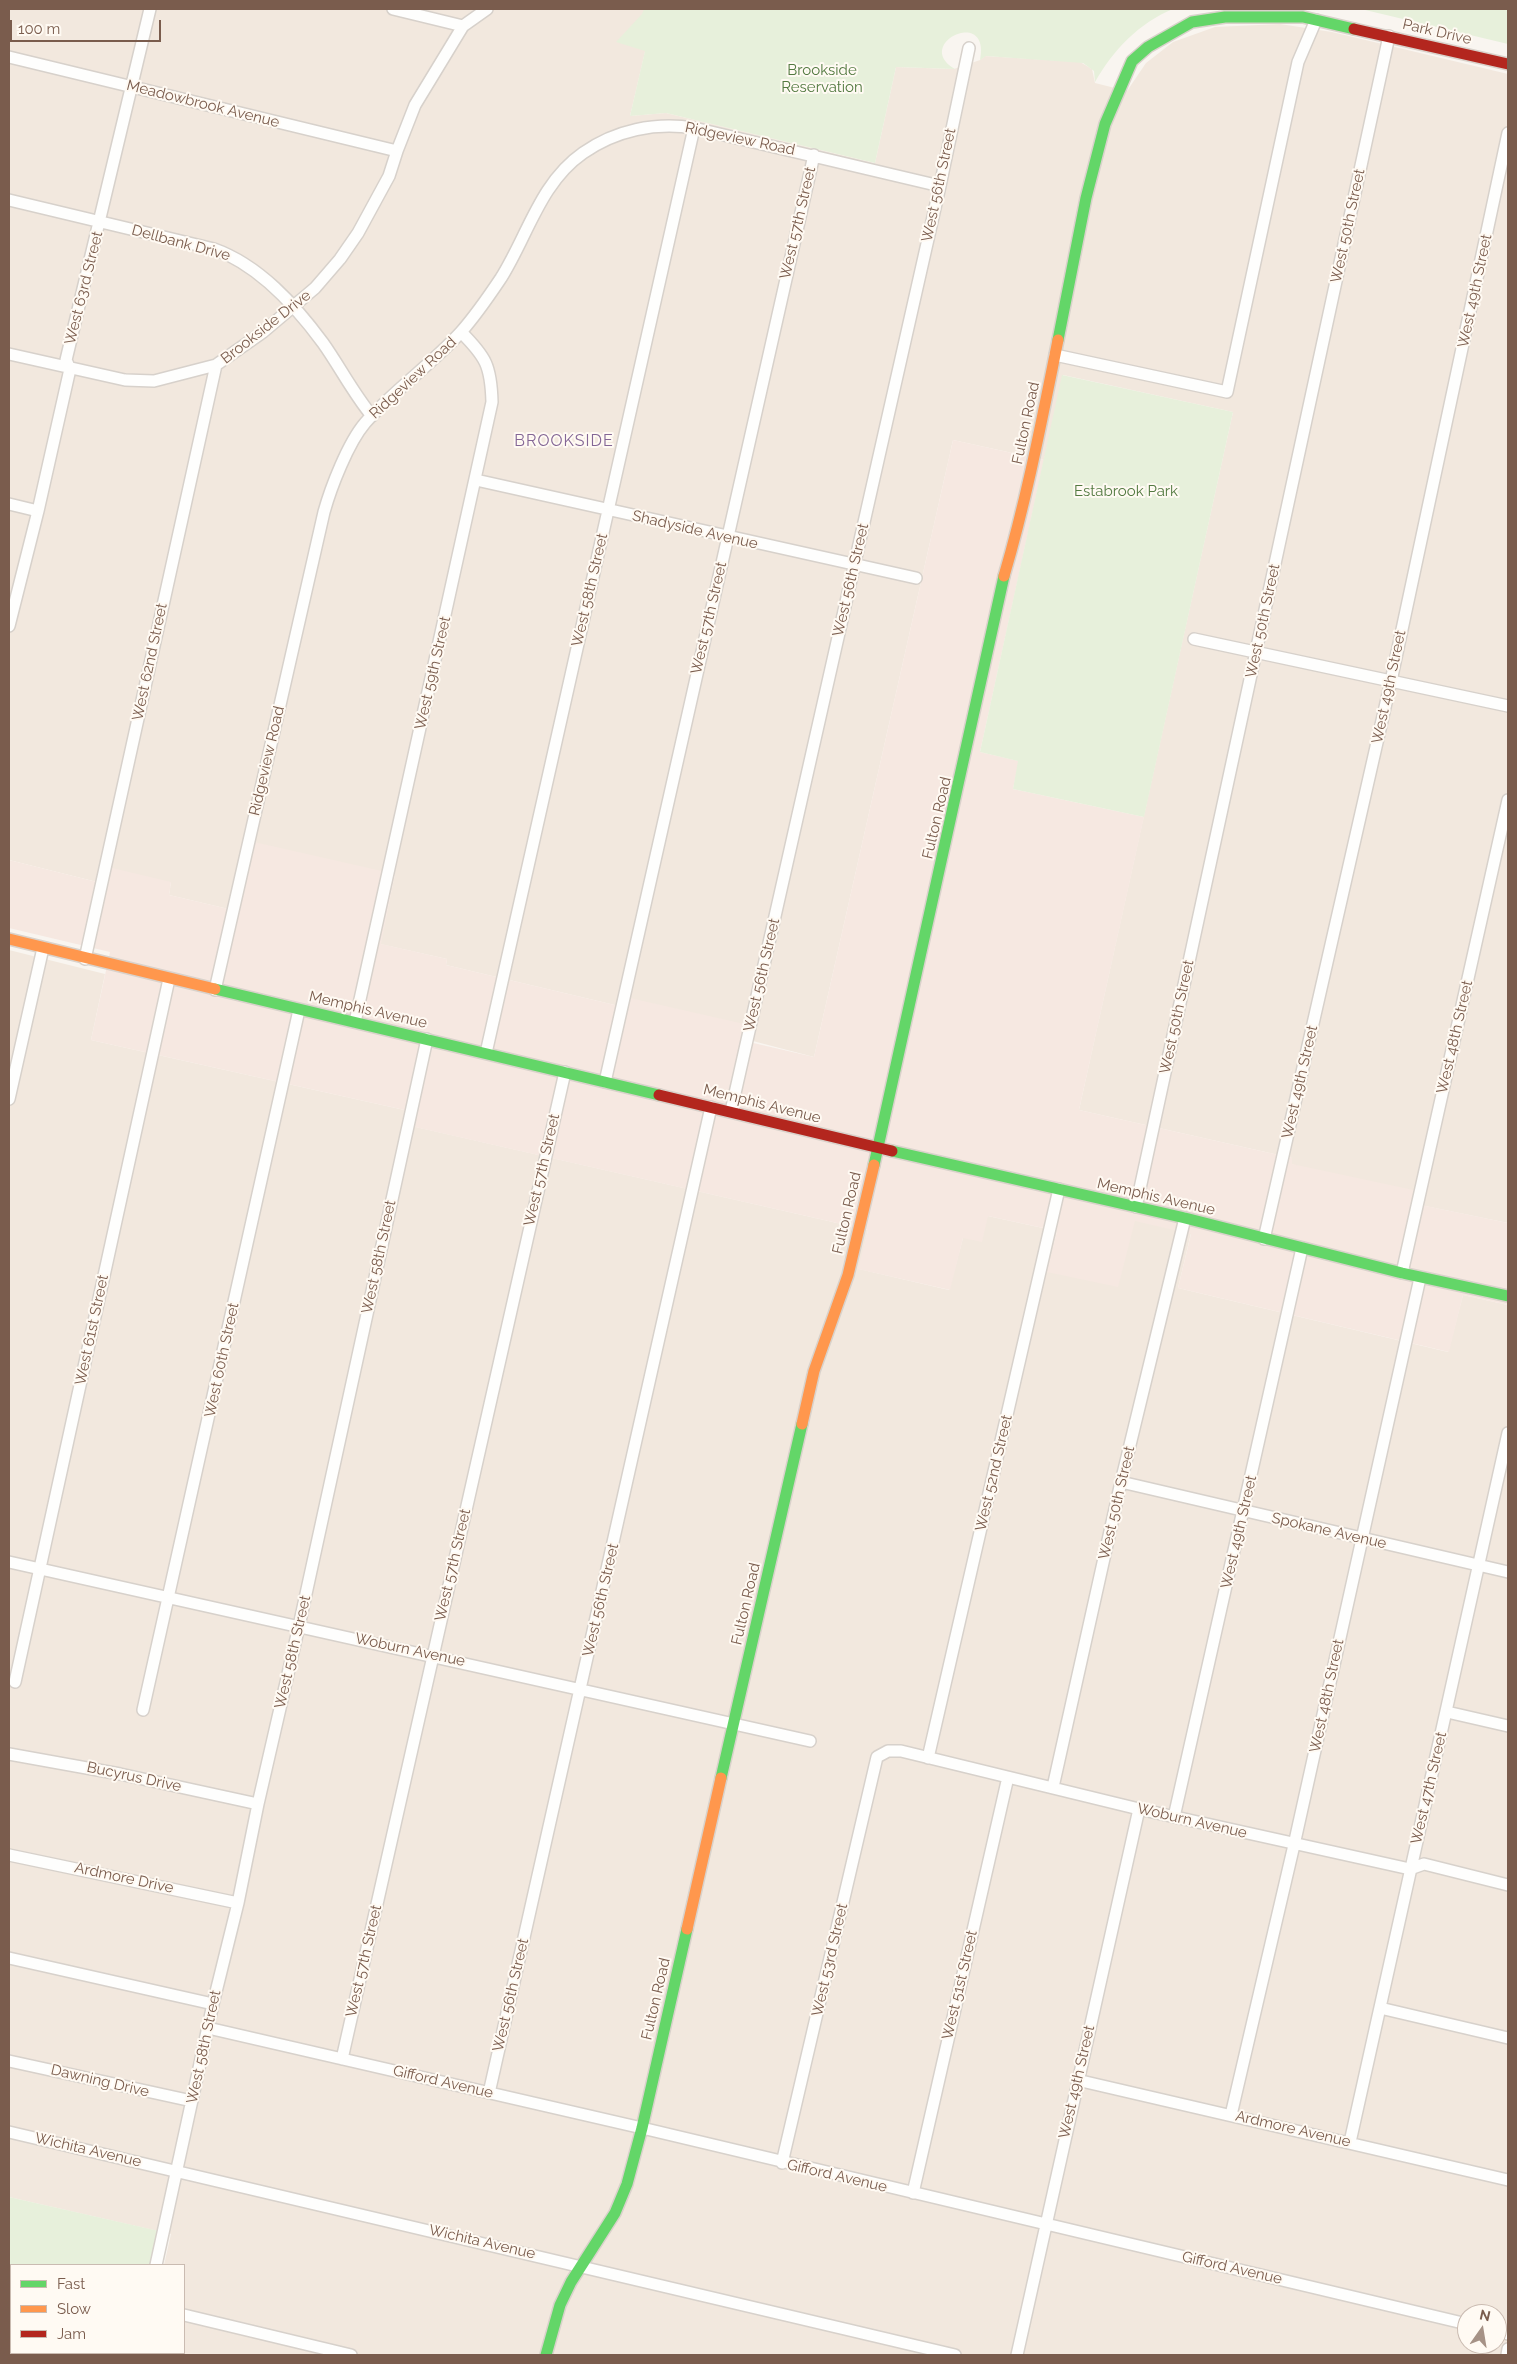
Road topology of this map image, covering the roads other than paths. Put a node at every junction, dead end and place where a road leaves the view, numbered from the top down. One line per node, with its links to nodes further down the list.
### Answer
1 (150, 9): 11 (street, West 63rd Street)
2 (393, 9): 5 (street)
3 (487, 9): 5 (street, Brookside Drive)
4 (1316, 20): 6 (main road, Park Drive); 9 (main road, Park Drive); 22 (street)
5 (463, 26): 14 (street, Brookside Drive)
6 (1389, 36): 10 (main road, Park Drive); 35 (street, West 50th Street)
7 (969, 48): 16 (street, West 56th Street)
8 (9, 57): 11 (street, Meadowbrook Avenue)
9 (1132, 61): 22 (main road, Fulton Road)
10 (1508, 64)
11 (132, 87): 14 (street, Meadowbrook Avenue); 18 (street, West 63rd Street)
12 (694, 128): 15 (street, Ridgeview Road); 20 (street, Ridgeview Road); 28 (street, West 58th Street)
13 (1508, 133): 36 (street, West 49th Street)
14 (397, 150): 19 (street, Brookside Drive)
15 (814, 155): 16 (street, Ridgeview Road); 30 (street, West 57th Street)
16 (940, 186): 31 (street, West 56th Street)
17 (9, 200): 18 (street, Dellbank Drive)
18 (100, 222): 19 (street, Dellbank Drive); 24 (street, West 63rd Street)
19 (294, 308): 23 (street, Brookside Drive); 25 (street, Dellbank Drive)
20 (461, 332): 25 (street, Ridgeview Road); 26 (street, West 59th Street)
21 (9, 354): 24 (street, Brookside Drive)
22 (1055, 355): 53 (main road, Fulton Road)
23 (216, 364): 24 (street, Brookside Drive); 41 (street, West 62nd Street)
24 (70, 369): 29 (street, West 63rd Street)
25 (372, 416): 43 (street, Ridgeview Road)
26 (476, 480): 28 (street, Shadyside Avenue); 45 (street, West 59th Street)
27 (9, 504): 29 (street)
28 (608, 510): 30 (street, Shadyside Avenue); 47 (street, West 58th Street)
29 (38, 511): 33 (street, West 63rd Street)
30 (728, 537): 31 (street, Shadyside Avenue); 49 (street, West 57th Street)
31 (855, 565): 32 (street, Shadyside Avenue); 52 (street, West 56th Street)
32 (916, 578)
33 (9, 626)
34 (1194, 639): 35 (street)
35 (1256, 653): 36 (street); 55 (street, West 50th Street)
36 (1391, 681): 37 (street); 57 (street, West 49th Street)
37 (1508, 706)
38 (1508, 800): 59 (street, West 48th Street)
39 (9, 939): 40 (main road, Memphis Avenue)
40 (43, 948): 41 (main road, Memphis Avenue); 50 (street)
41 (85, 959): 42 (main road, Memphis Avenue)
42 (169, 979): 43 (main road, Memphis Avenue); 68 (street, West 61st Street)
43 (215, 990): 44 (main road, Memphis Avenue)
44 (299, 1010): 45 (main road, Memphis Avenue); 70 (street, West 60th Street)
45 (355, 1022): 46 (main road, Memphis Avenue)
46 (427, 1039): 47 (main road, Memphis Avenue); 71 (street, West 58th Street)
47 (486, 1053): 48 (main road, Memphis Avenue)
48 (565, 1072): 49 (main road, Memphis Avenue); 72 (street, West 57th Street)
49 (605, 1082): 51 (main road, Memphis Avenue)
50 (9, 1099)
51 (711, 1107): 52 (main road, Memphis Avenue); 74 (street, West 56th Street)
52 (731, 1111): 53 (main road, Memphis Avenue)
53 (878, 1147): 54 (main road, Memphis Avenue); 77 (main road, Fulton Road)
54 (1059, 1189): 55 (main road, Memphis Avenue); 82 (street, West 52nd Street)
55 (1136, 1207): 56 (main road, Memphis Avenue)
56 (1185, 1218): 57 (main road, Memphis Avenue); 63 (street, West 50th Street)
57 (1264, 1239): 58 (main road, Memphis Avenue)
58 (1302, 1248): 59 (main road, Memphis Avenue); 64 (street, West 49th Street)
59 (1402, 1273): 60 (main road, Memphis Avenue)
60 (1420, 1278): 61 (main road, Memphis Avenue); 65 (street, West 48th Street)
61 (1508, 1296)
62 (1508, 1434): 67 (street, West 47th Street)
63 (1121, 1482): 64 (street, Spokane Avenue); 84 (street, West 50th Street)
64 (1244, 1511): 65 (street, Spokane Avenue); 87 (street, West 49th Street)
65 (1362, 1539): 67 (street, Spokane Avenue); 88 (street, West 48th Street)
66 (9, 1562): 68 (street, Woburn Avenue)
67 (1478, 1566): 69 (street, Spokane Avenue); 76 (street, West 47th Street)
68 (40, 1570): 70 (street, Woburn Avenue); 73 (street, West 61st Street)
69 (1508, 1572)
70 (169, 1599): 71 (street, Woburn Avenue); 75 (street, West 60th Street)
71 (299, 1626): 72 (street, Woburn Avenue); 85 (street, West 58th Street)
72 (432, 1655): 74 (street, Woburn Avenue); 98 (street, West 57th Street)
73 (15, 1682)
74 (581, 1688): 77 (street, Woburn Avenue); 101 (street, West 56th Street)
75 (143, 1710)
76 (1446, 1712): 78 (street); 90 (street, West 47th Street)
77 (734, 1723): 79 (street, Woburn Avenue); 104 (main road, Fulton Road)
78 (1508, 1726)
79 (810, 1741)
80 (9, 1754): 85 (street, Bucyrus Drive)
81 (877, 1758): 82 (street, Woburn Avenue); 107 (street, West 53rd Street)
82 (928, 1758): 83 (street, Woburn Avenue)
83 (1008, 1777): 84 (street, Woburn Avenue); 110 (street, West 51st Street)
84 (1053, 1788): 86 (street, Woburn Avenue)
85 (258, 1804): 92 (street, West 58th Street)
86 (1139, 1809): 87 (street, Woburn Avenue); 100 (street, West 49th Street)
87 (1174, 1817): 88 (street, Woburn Avenue)
88 (1294, 1845): 90 (street, Woburn Avenue); 103 (street, West 48th Street)
89 (9, 1855): 92 (street, Ardmore Drive)
90 (1410, 1870): 91 (street, Woburn Avenue); 95 (street, West 47th Street)
91 (1508, 1885)
92 (238, 1903): 94 (street, West 58th Street)
93 (9, 1958): 94 (street)
94 (212, 2004): 96 (street, West 58th Street)
95 (1380, 2008): 97 (street); 106 (street, West 47th Street)
96 (208, 2028): 98 (street, Gifford Avenue); 102 (street, West 58th Street)
97 (1508, 2038)
98 (342, 2059): 101 (street, Gifford Avenue)
99 (9, 2061): 102 (street, Dawning Drive)
100 (1077, 2080): 103 (street, Ardmore Avenue); 111 (street, West 49th Street)
101 (489, 2093): 104 (street, Gifford Avenue)
102 (192, 2102): 108 (street, West 58th Street)
103 (1231, 2115): 106 (street, Ardmore Avenue)
104 (642, 2128): 107 (street, Gifford Avenue); 113 (main road, Fulton Road)
105 (9, 2132): 108 (street, Wichita Avenue)
106 (1350, 2142): 109 (street, Ardmore Avenue)
107 (782, 2163): 110 (street, Gifford Avenue)
108 (177, 2170): 112 (street, West 58th Street); 113 (street, Wichita Avenue)
109 (1508, 2180)
110 (913, 2193): 111 (street, Gifford Avenue)
111 (1045, 2224): 115 (street, Gifford Avenue); 120 (street, West 49th Street)
112 (156, 2264)
113 (582, 2266): 118 (main road, Fulton Road); 119 (street, Wichita Avenue)
114 (185, 2315): 117 (street)
115 (1457, 2322)
116 (1508, 2349): 121 (street)
117 (351, 2355)
118 (546, 2355)
119 (955, 2355)
120 (1017, 2355)
121 (1507, 2355)

